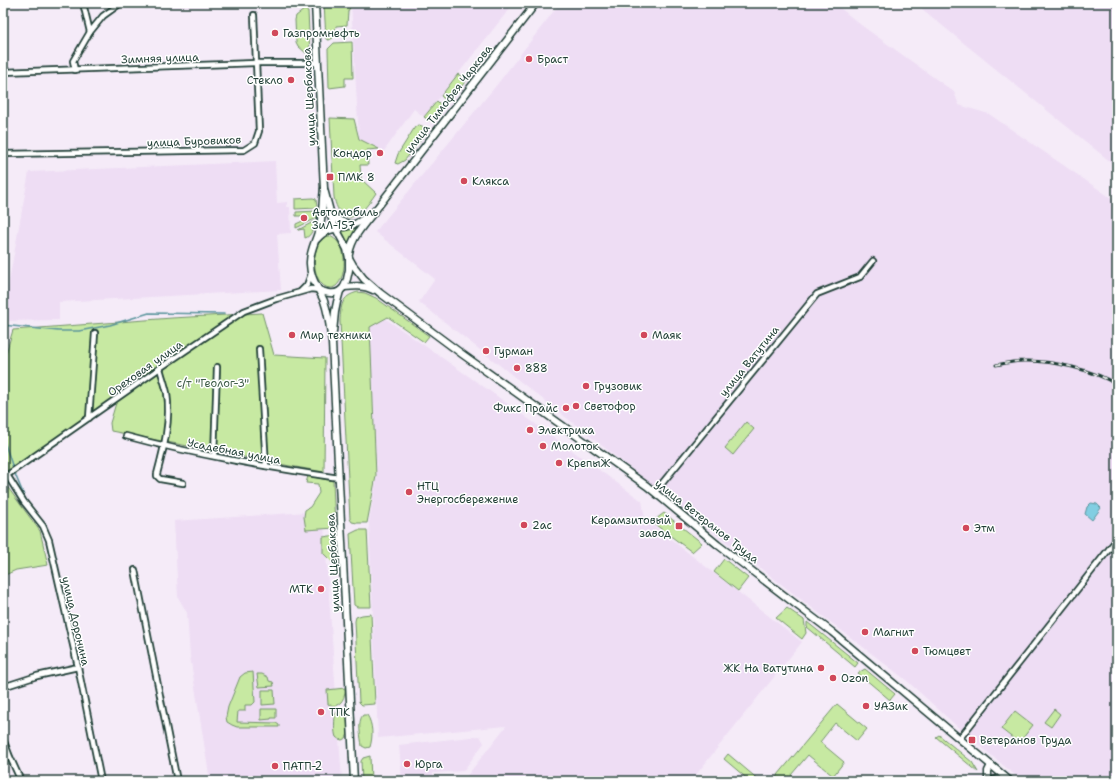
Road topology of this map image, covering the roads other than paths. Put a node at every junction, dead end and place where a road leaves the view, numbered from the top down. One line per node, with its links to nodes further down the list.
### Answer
1 (83, 3): 6 (street)
2 (121, 3): 6 (street)
3 (315, 3): 8 (main road, улица Щербакова)
4 (536, 3): 13 (main road, улица Тимофея Чаркова)
5 (254, 15): 7 (street, улица Буровиков)
6 (90, 32): 9 (street)
7 (256, 63): 8 (street, Зимняя улица); 9 (street, Зимняя улица); 11 (street, улица Буровиков)
8 (318, 63): 12 (main road, улица Щербакова)
9 (75, 70): 10 (street, Зимняя улица)
10 (3, 72)
11 (3, 154)
12 (324, 189): 14 (main road); 17 (main road)
13 (376, 208): 15 (main road); 18 (main road)
14 (329, 212): 15 (main road); 16 (main road)
15 (355, 224): 16 (main road)
16 (336, 229): 17 (main road); 18 (main road)
17 (316, 240): 20 (main road)
18 (349, 257): 21 (main road); 24 (main road)
19 (873, 261): 38 (street, улица Ватутина)
20 (311, 274): 22 (main road); 23 (street)
21 (342, 289): 22 (main road); 24 (main road); 26 (main road)
22 (319, 290): 23 (street, Ореховая улица); 26 (main road)
23 (300, 292): 29 (street, Ореховая улица)
24 (380, 293): 38 (main road, улица Ветеранов Труда)
25 (95, 333): 30 (street)
26 (332, 343): 36 (main road, улица Щербакова)
27 (259, 349): 34 (street)
28 (217, 367): 33 (street)
29 (160, 368): 30 (street, Ореховая улица); 32 (street)
30 (90, 418): 35 (street, Ореховая улица)
31 (126, 436): 32 (street, Усадебная улица)
32 (164, 446): 33 (street, Усадебная улица); 37 (street)
33 (214, 456): 34 (street, Усадебная улица)
34 (266, 466): 36 (street, Усадебная улица)
35 (5, 477): 41 (street, улица Доронина)
36 (339, 478): 49 (main road, улица Щербакова)
37 (183, 483)
38 (655, 492): 43 (main road, улица Ветеранов Труда)
39 (1117, 539): 43 (street)
40 (136, 570): 48 (street)
41 (78, 667): 42 (street); 47 (street, улица Доронина)
42 (3, 687)
43 (960, 738): 45 (main road, улица Ветеранов Труда)
44 (3, 739): 46 (street)
45 (991, 765): 50 (main road); 52 (main road, улица Ветеранов Труда)
46 (21, 781)
47 (101, 781)
48 (177, 781)
49 (354, 781)
50 (988, 781)
51 (991, 781): 52 (street)
52 (1009, 781)

